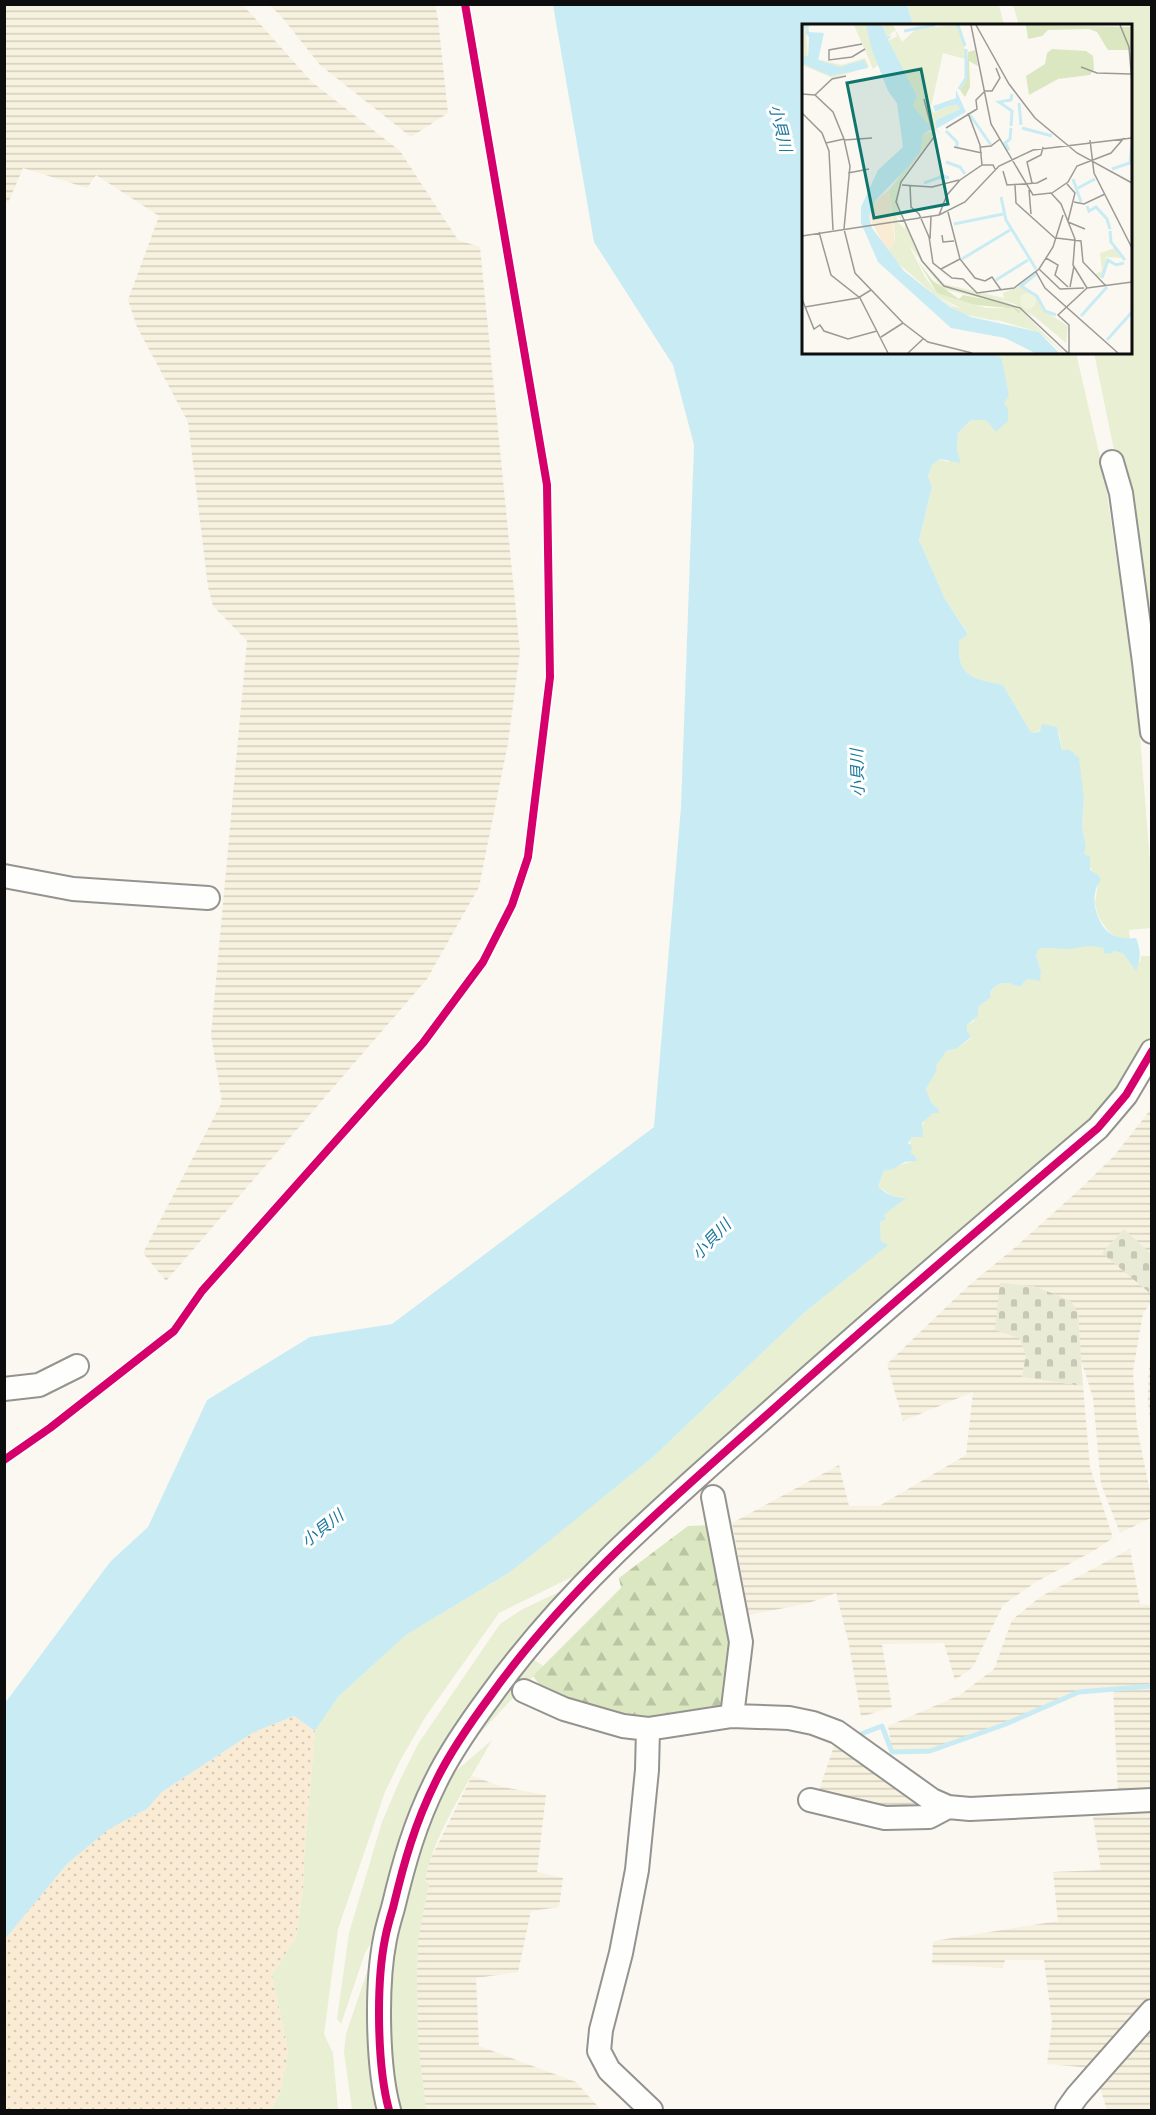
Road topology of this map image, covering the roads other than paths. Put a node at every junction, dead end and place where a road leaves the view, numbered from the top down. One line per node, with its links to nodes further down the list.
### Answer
1 (1112, 462): 2 (street)
2 (1152, 732)
3 (4, 876): 4 (street)
4 (208, 898)
5 (1152, 1051): 16 (street)
6 (77, 1366): 7 (street)
7 (4, 1389)
8 (712, 1497): 10 (street)
9 (524, 1691): 11 (street)
10 (732, 1716): 11 (street); 14 (street)
11 (648, 1729): 17 (street)
12 (810, 1800): 14 (street)
13 (1152, 1800): 14 (street)
14 (948, 1807)
15 (1152, 2011): 18 (street)
16 (389, 2110)
17 (651, 2110)
18 (1067, 2110)

